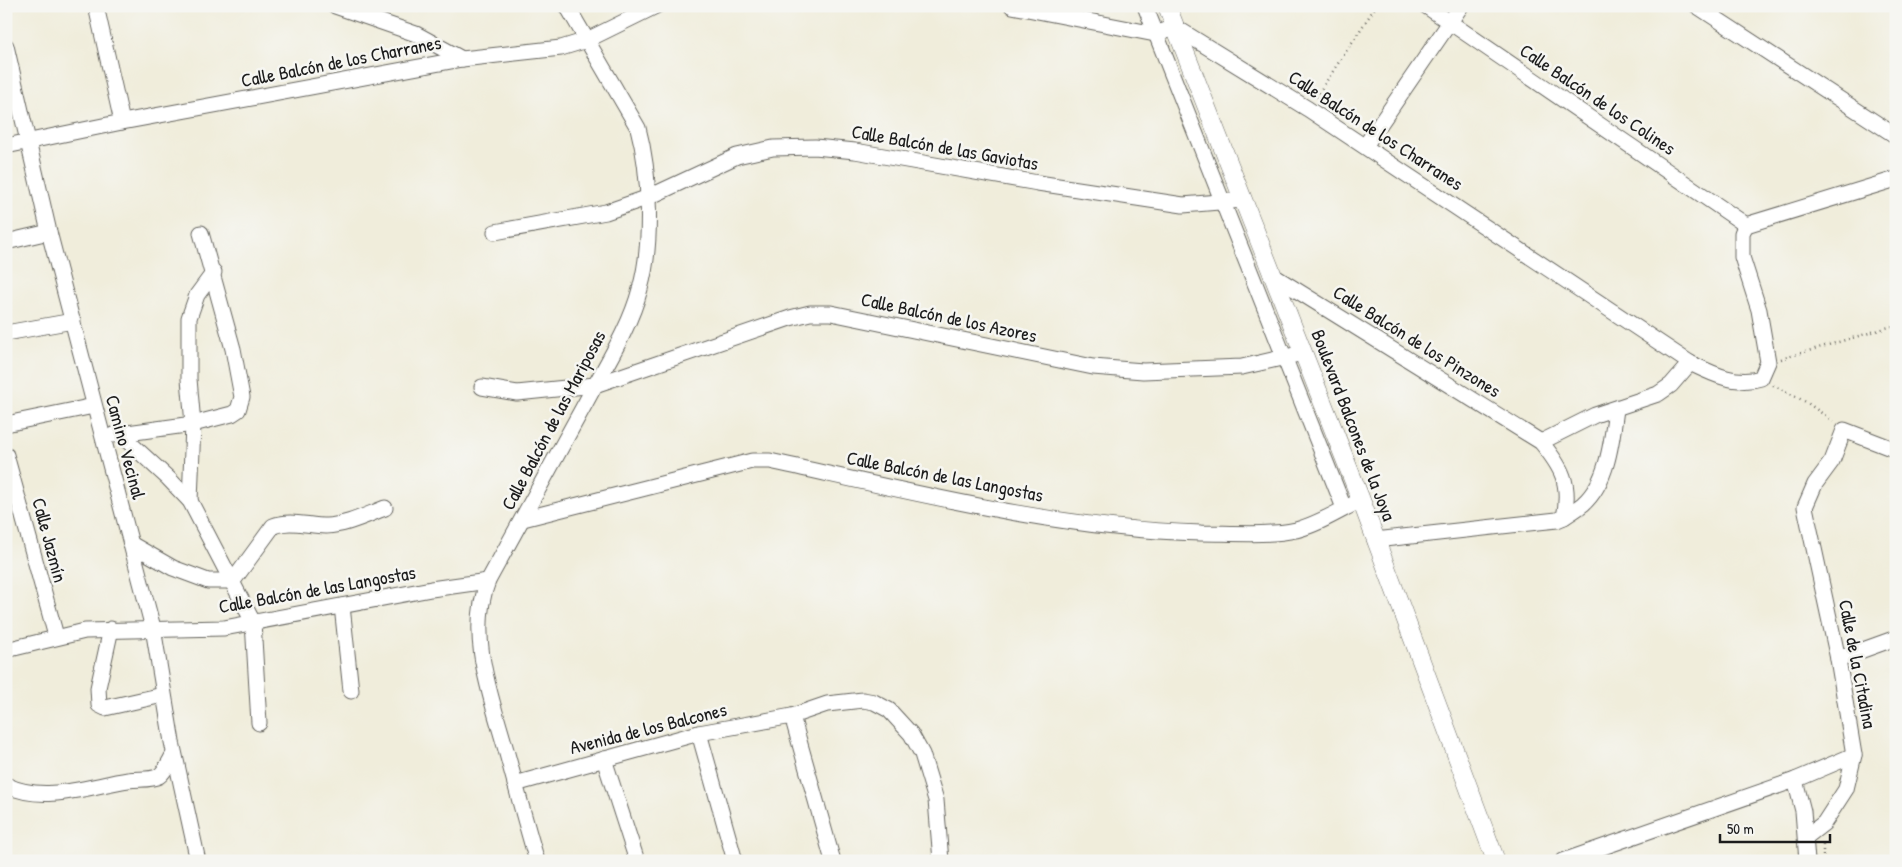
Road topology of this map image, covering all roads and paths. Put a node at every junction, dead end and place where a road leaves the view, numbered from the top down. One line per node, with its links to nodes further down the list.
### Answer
1 (96, 6): 19 (street)
2 (335, 6): 17 (street)
3 (567, 6): 15 (street, Calle Balcón de las Mariposas)
4 (656, 6): 15 (street, Calle Balcón de los Charranes)
5 (1012, 6): 14 (street)
6 (1145, 6): 14 (street, Boulevard Balcones de la Joya)
7 (1167, 6): 13 (street, Boulevard Balcones de la Joya)
8 (1376, 6): 18 (path)
9 (1426, 6): 12 (street, Calle Balcón de los Colines)
10 (1461, 6): 12 (street)
11 (1700, 7): 20 (street)
12 (1451, 23): 23 (street); 28 (street, Calle Balcón de los Colines)
13 (1175, 27): 14 (street); 18 (street, Calle Balcón de los Charranes); 26 (street, Boulevard Balcones de la Joya)
14 (1155, 34): 27 (street, Boulevard Balcones de la Joya)
15 (587, 40): 17 (street, Calle Balcón de los Charranes); 25 (street, Calle Balcón de las Mariposas)
16 (6, 46): 21 (street, Camino Vecinal)
17 (462, 59): 19 (street, Calle Balcón de los Charranes)
18 (1308, 109): 23 (street, Calle Balcón de los Charranes)
19 (122, 122): 21 (street, Calle Balcón de los Charranes)
20 (1896, 136)
21 (27, 142): 22 (street, Calle Balcón de los Charranes); 29 (street, Camino Vecinal)
22 (6, 146)
23 (1365, 146): 41 (street, Calle Balcón de los Charranes)
24 (1896, 179): 28 (street)
25 (649, 197): 27 (street, Calle Balcón de las Gaviotas); 30 (street, Calle Balcón de las Gaviotas); 43 (street, Calle Balcón de las Mariposas)
26 (1243, 200): 27 (street, Calle Balcón de las Gaviotas); 34 (street, Boulevard Balcones de la Joya)
27 (1222, 203): 39 (street, Boulevard Balcones de la Joya)
28 (1746, 225): 40 (street)
29 (48, 232): 32 (street); 35 (street, Camino Vecinal)
30 (495, 232)
31 (201, 233): 33 (street)
32 (6, 242)
33 (214, 272): 48 (street); 48 (street)
34 (1272, 275): 38 (street, Boulevard Balcones de la Joya); 52 (street, Calle Balcón de los Pinzones)
35 (73, 321): 37 (street); 45 (street, Camino Vecinal)
36 (1896, 325): 40 (path)
37 (6, 333)
38 (1303, 353): 39 (street, Calle Balcón de los Azores); 55 (street, Boulevard Balcones de la Joya)
39 (1284, 359): 43 (street, Calle Balcón de los Azores); 58 (street, Boulevard Balcones de la Joya)
40 (1768, 362): 42 (street)
41 (1690, 363): 42 (street, Calle Balcón de los Charranes); 46 (street)
42 (1761, 378): 49 (path)
43 (595, 385): 44 (street, Calle Balcón de los Azores); 60 (street, Calle Balcón de las Mariposas)
44 (482, 387)
45 (94, 406): 47 (street); 51 (street, Camino Vecinal)
46 (1616, 409): 52 (street); 59 (street)
47 (6, 424)
48 (193, 424): 50 (street); 56 (street)
49 (1844, 430): 53 (street); 72 (street, Calle de la Citadina)
50 (120, 434): 51 (street); 56 (street)
51 (101, 437): 62 (street, Camino Vecinal)
52 (1541, 442): 59 (street)
53 (1896, 450)
54 (6, 455): 69 (street, Calle Jazmín)
55 (1361, 500): 58 (street, Calle Balcón de las Langostas); 61 (street, Boulevard Balcones de la Joya)
56 (190, 501): 64 (street)
57 (385, 508): 64 (street)
58 (1344, 508): 60 (street, Calle Balcón de las Langostas)
59 (1564, 518): 61 (street)
60 (523, 519): 63 (street, Calle Balcón de las Mariposas)
61 (1375, 540): 91 (street, Boulevard Balcones de la Joya)
62 (131, 544): 64 (street); 67 (street, Camino Vecinal)
63 (488, 581): 65 (street, Calle Balcón de las Langostas); 82 (street, Calle Balcón de las Mariposas)
64 (233, 582): 66 (street)
65 (342, 606): 66 (street, Calle Balcón de las Langostas); 73 (street)
66 (253, 622): 67 (street, Calle Balcón de las Langostas); 76 (street)
67 (153, 628): 68 (street, Calle Balcón de las Langostas); 74 (street, Camino Vecinal)
68 (111, 629): 69 (street, Calle Balcón de las Langostas); 74 (street)
69 (56, 636): 71 (street, Calle Balcón de las Langostas)
70 (1896, 638): 72 (street)
71 (6, 650)
72 (1838, 659): 79 (street, Calle de la Citadina)
73 (351, 691)
74 (163, 695): 78 (street, Camino Vecinal)
75 (792, 716): 77 (street, Avenida de los Balcones); 89 (street); 90 (street, Avenida de los Balcones)
76 (259, 723)
77 (699, 733): 80 (street, Avenida de los Balcones); 88 (street)
78 (174, 754): 83 (street); 85 (street, Camino Vecinal)
79 (1854, 755): 81 (street); 84 (street, Calle de la Citadina)
80 (604, 759): 82 (street, Avenida de los Balcones); 87 (street)
81 (1795, 780): 84 (street); 92 (street)
82 (515, 784): 86 (street, Calle Balcón de las Mariposas)
83 (6, 785)
84 (1806, 837): 93 (street)
85 (198, 861)
86 (537, 861)
87 (637, 861)
88 (735, 861)
89 (833, 861)
90 (941, 861)
91 (1496, 861)
92 (1563, 861)
93 (1807, 861)

